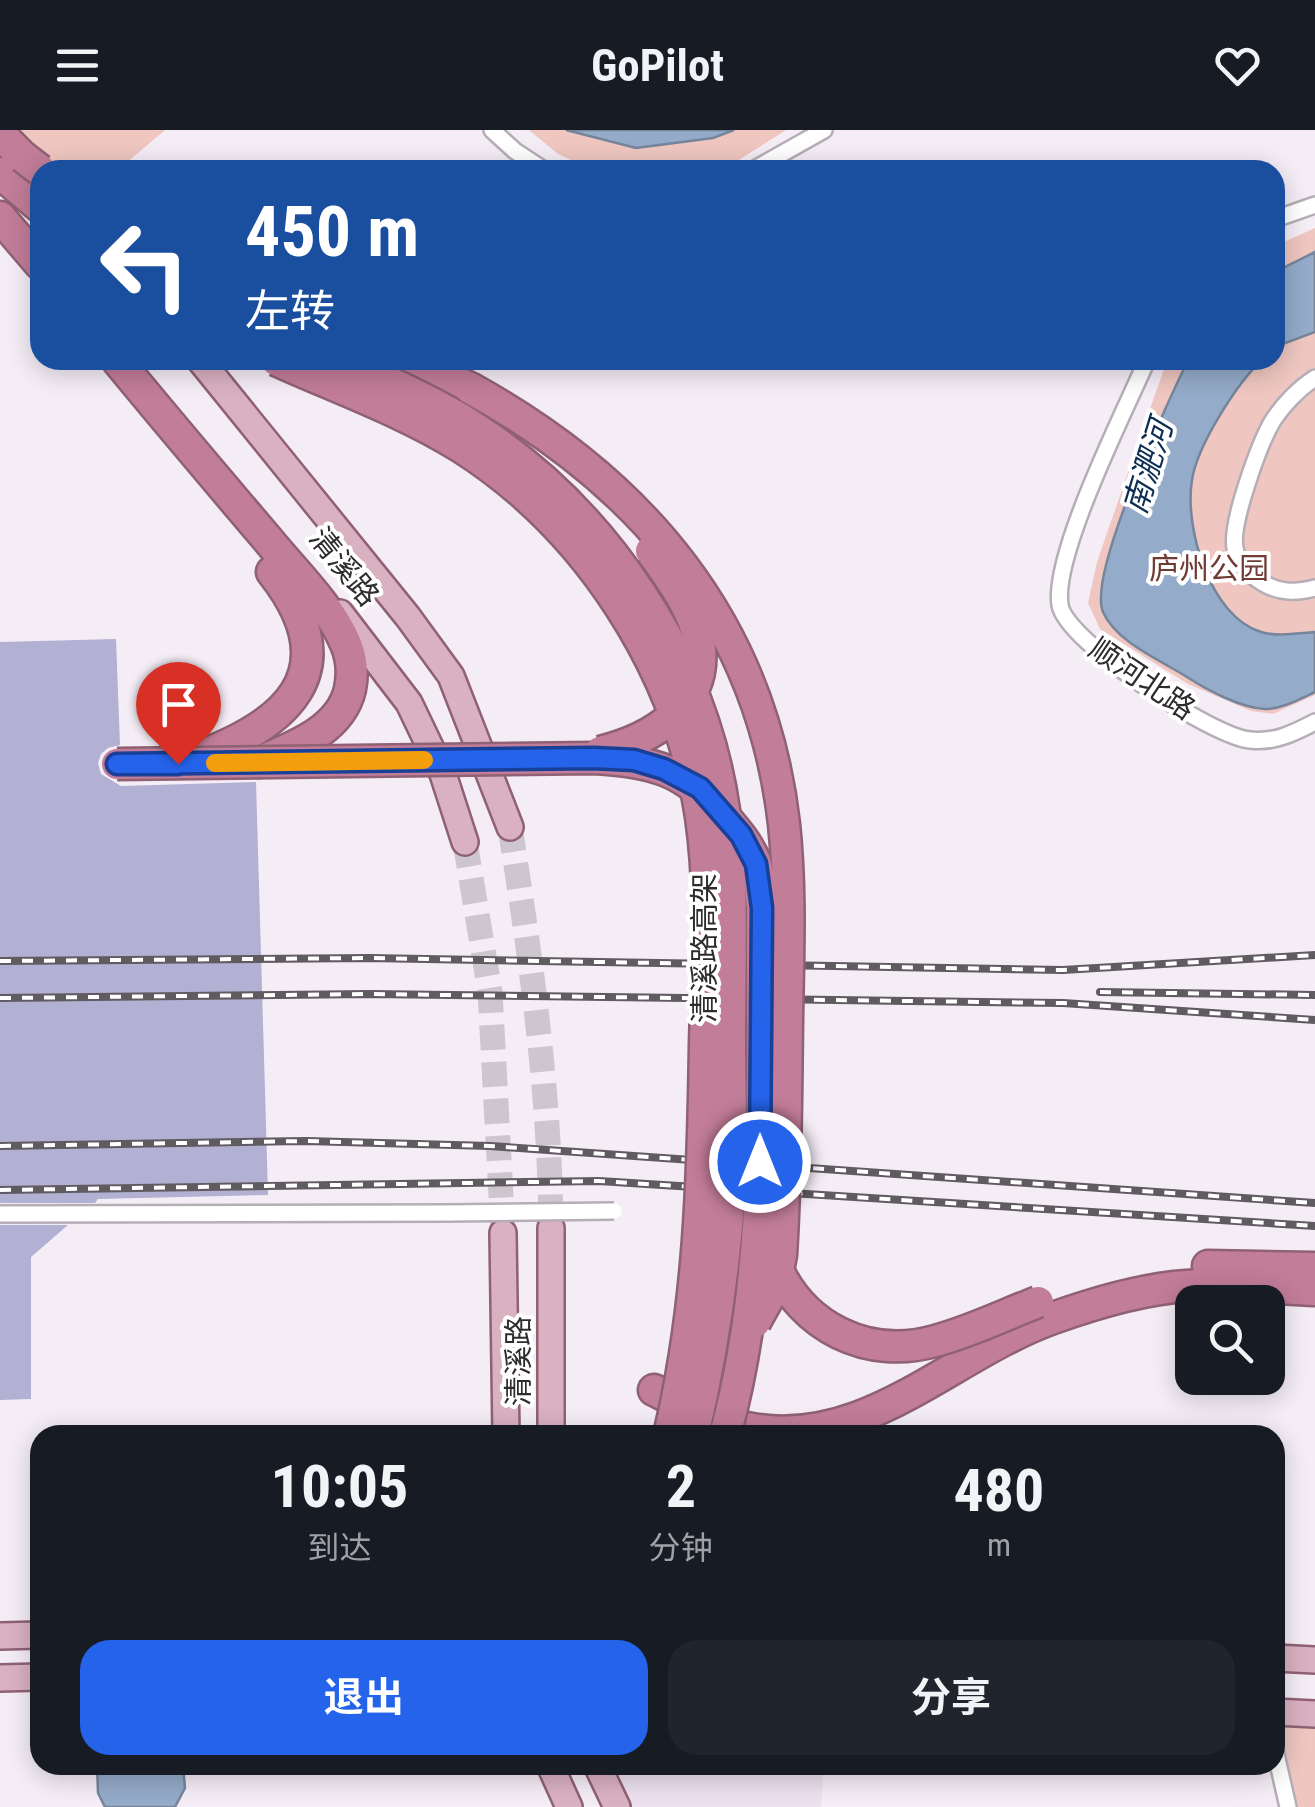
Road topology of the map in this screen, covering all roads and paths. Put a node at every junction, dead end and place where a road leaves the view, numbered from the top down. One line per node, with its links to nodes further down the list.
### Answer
1 (492, 130): 4 (street)
2 (824, 130): 5 (street)
3 (3, 132): 6 (highway, bridge)
4 (528, 160)
5 (772, 160)
6 (30, 161)
7 (0, 173): 8 (highway)
8 (30, 198)
9 (1315, 205): 11 (street)
10 (0, 208): 13 (main road)
11 (1285, 216)
12 (0, 217): 14 (highway)
13 (30, 243)
14 (30, 252)
15 (126, 370): 23 (highway)
16 (136, 370): 30 (main road, 清溪路)
17 (208, 370): 29 (main road, 清溪路)
18 (299, 370): 41 (highway, 清溪路高架, bridge)
19 (362, 370): 42 (highway, 清溪路高架, bridge)
20 (430, 370): 24 (highway, bridge)
21 (1143, 370): 26 (street, 顺河北路)
22 (1315, 378): 25 (street)
23 (155, 406): 27 (highway); 28 (highway)
24 (569, 450): 28 (highway, bridge); 44 (highway, bridge)
25 (1315, 588)
26 (1315, 722)
27 (259, 762): 28 (highway, bridge); 31 (highway, bridge)
28 (178, 764)
29 (510, 827)
30 (465, 842)
31 (760, 1198): 37 (highway, bridge); 43 (highway, bridge)
32 (614, 1211): 33 (street, bridge)
33 (0, 1214)
34 (551, 1228): 40 (main road, 清溪路)
35 (502, 1233): 39 (main road, 清溪路)
36 (1315, 1266): 37 (highway)
37 (1279, 1277): 38 (highway); 45 (highway, bridge)
38 (1315, 1292)
39 (506, 1425)
40 (551, 1425)
41 (671, 1425)
42 (695, 1425)
43 (727, 1425)
44 (739, 1425)
45 (830, 1425)
46 (30, 1635): 47 (main road)
47 (0, 1636)
48 (1285, 1658): 49 (main road)
49 (1315, 1660)
50 (30, 1677): 51 (main road)
51 (0, 1678)
52 (1285, 1712): 53 (main road)
53 (1315, 1714)
54 (555, 1775): 57 (main road)
55 (601, 1775): 58 (main road)
56 (1281, 1775): 59 (street)
57 (569, 1807)
58 (617, 1807)
59 (1288, 1807)

